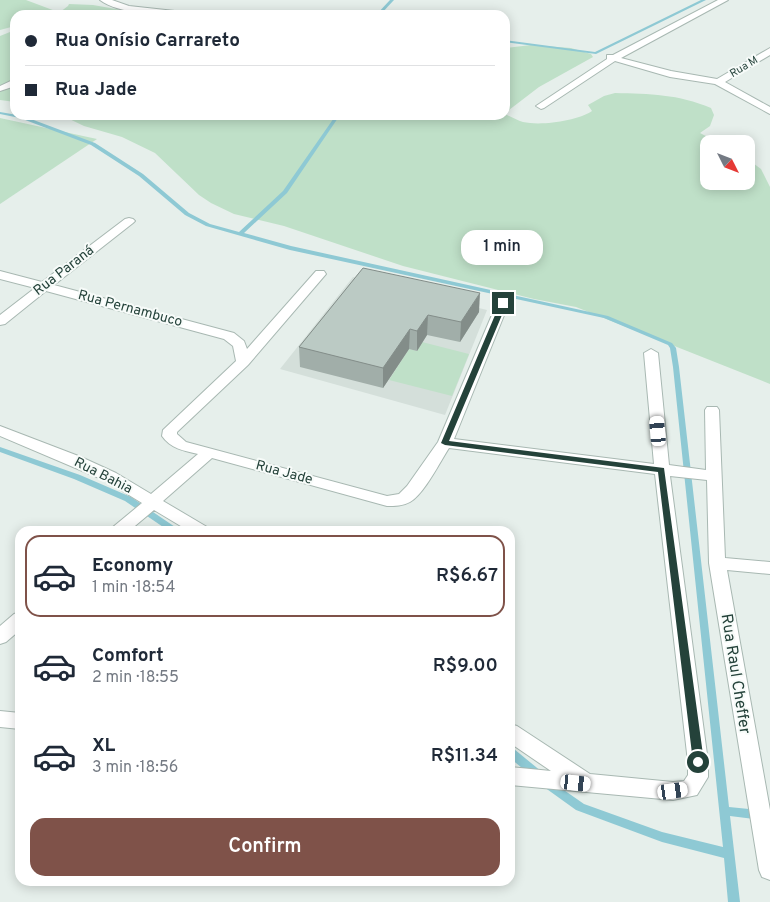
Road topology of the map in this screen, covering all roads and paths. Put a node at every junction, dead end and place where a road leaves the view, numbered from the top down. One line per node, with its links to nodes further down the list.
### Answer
1 (104, 0): 3 (street)
2 (724, 0): 5 (street)
3 (145, 10)
4 (770, 51): 6 (street, Rua M)
5 (610, 57): 6 (street); 7 (street)
6 (718, 82): 8 (street)
7 (541, 106)
8 (770, 111)
9 (129, 221): 12 (street, Rua Paraná)
10 (320, 274): 16 (street, Rua Jade)
11 (0, 275): 12 (street, Rua Pernambuco)
12 (44, 286): 14 (street, Rua Paraná); 16 (street, Rua Pernambuco)
13 (503, 303): 19 (street, Rua Jade)
14 (0, 321)
15 (651, 353): 21 (street)
16 (243, 362): 20 (street, Rua Jade)
17 (712, 410): 22 (street, Rua Raul Cheffer)
18 (0, 432): 23 (street, Rua Bahia)
19 (445, 443): 20 (street, Rua Jade); 21 (street)
20 (210, 452): 23 (street)
21 (662, 470): 22 (street); 34 (street)
22 (713, 476): 26 (street, Rua Raul Cheffer)
23 (153, 502): 24 (street); 25 (street, Rua Bahia)
24 (125, 526)
25 (193, 526)
26 (717, 563): 27 (street); 35 (street, Rua Raul Cheffer)
27 (770, 568)
28 (15, 624): 29 (street)
29 (0, 637)
30 (0, 719): 31 (street)
31 (15, 720)
32 (515, 736): 34 (street)
33 (515, 776): 34 (street)
34 (582, 784)
35 (765, 824): 36 (street, Rua Raul Cheffer)
36 (770, 870)

